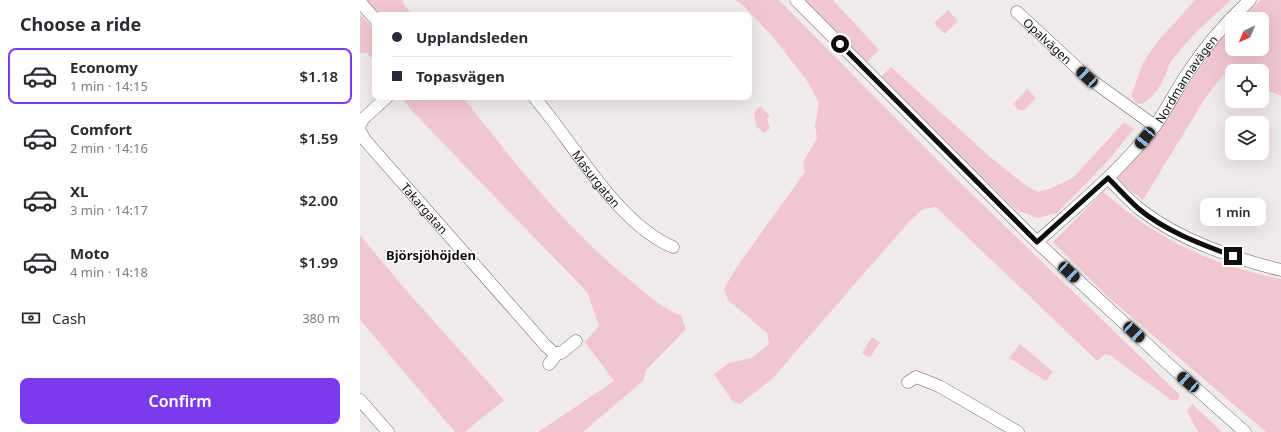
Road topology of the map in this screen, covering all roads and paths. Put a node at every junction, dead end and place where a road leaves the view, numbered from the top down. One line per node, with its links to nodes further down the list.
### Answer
1 (796, 0): 12 (street)
2 (1250, 0): 9 (street, Nordmannavägen)
3 (360, 2): 5 (street)
4 (1017, 12): 9 (street, Opalvägen)
5 (372, 16)
6 (384, 100): 8 (street)
7 (536, 100): 13 (street, Masurgatan)
8 (360, 125)
9 (1155, 126): 11 (street, Nordmannavägen)
10 (360, 131): 16 (street, Takargatan)
11 (1108, 178): 12 (street, Nordmannavägen); 14 (street)
12 (1037, 242): 22 (street)
13 (673, 247)
14 (1281, 270)
15 (576, 341): 16 (street)
16 (557, 354): 17 (street)
17 (549, 364)
18 (908, 382): 21 (street)
19 (360, 400): 20 (street)
20 (388, 432)
21 (1018, 432)
22 (1245, 432)

